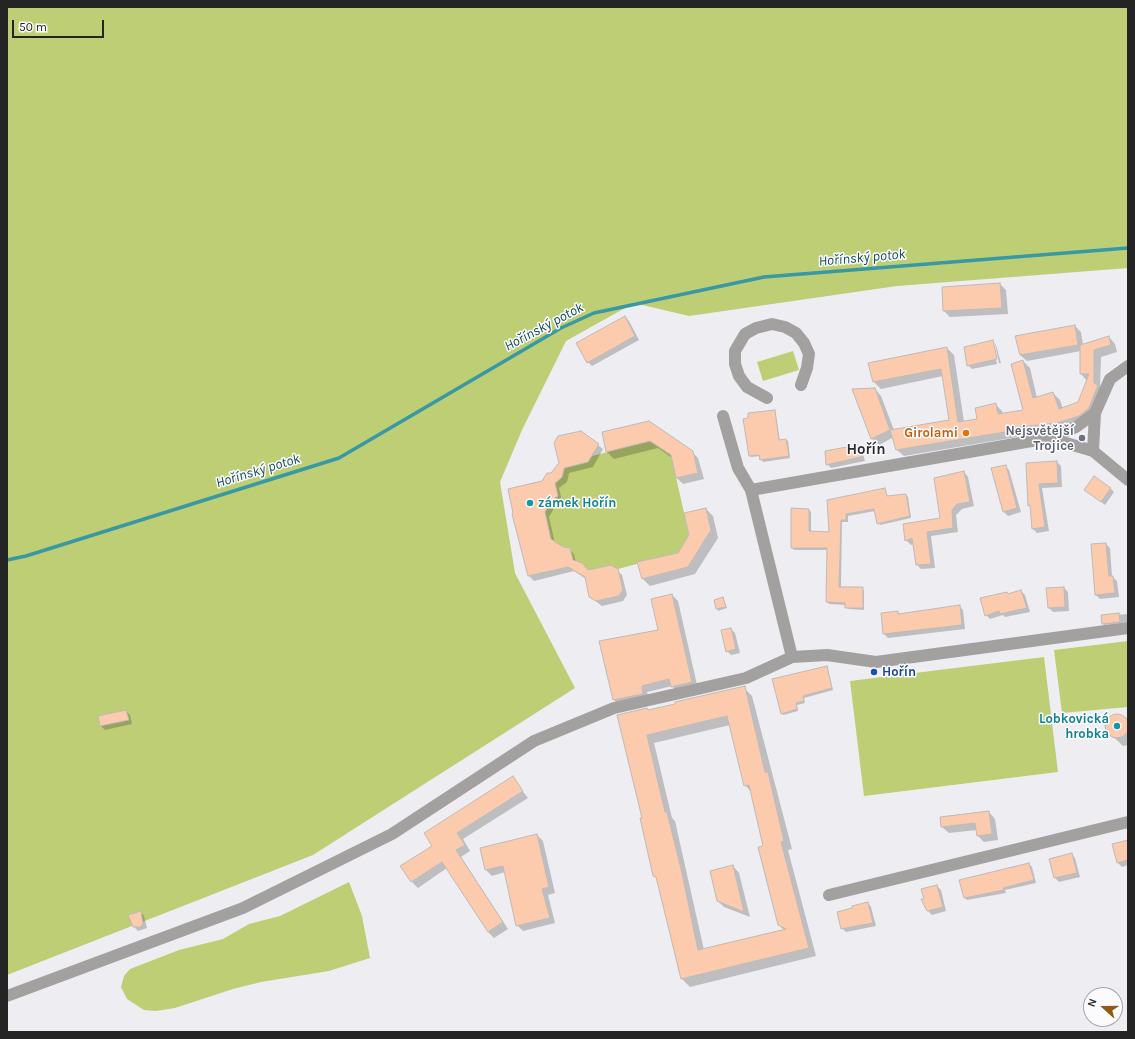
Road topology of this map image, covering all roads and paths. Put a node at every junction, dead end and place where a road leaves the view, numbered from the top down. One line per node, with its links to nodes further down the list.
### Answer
1 (1128, 366): 4 (street)
2 (801, 385): 3 (street)
3 (767, 398)
4 (1095, 413): 6 (street); 7 (street)
5 (723, 416): 9 (street)
6 (1049, 438): 7 (street); 9 (street)
7 (1093, 451): 8 (street)
8 (1128, 480)
9 (752, 490): 11 (street)
10 (1128, 628): 11 (street)
11 (792, 657): 14 (street)
12 (1128, 822): 13 (street)
13 (829, 895)
14 (7, 996)

